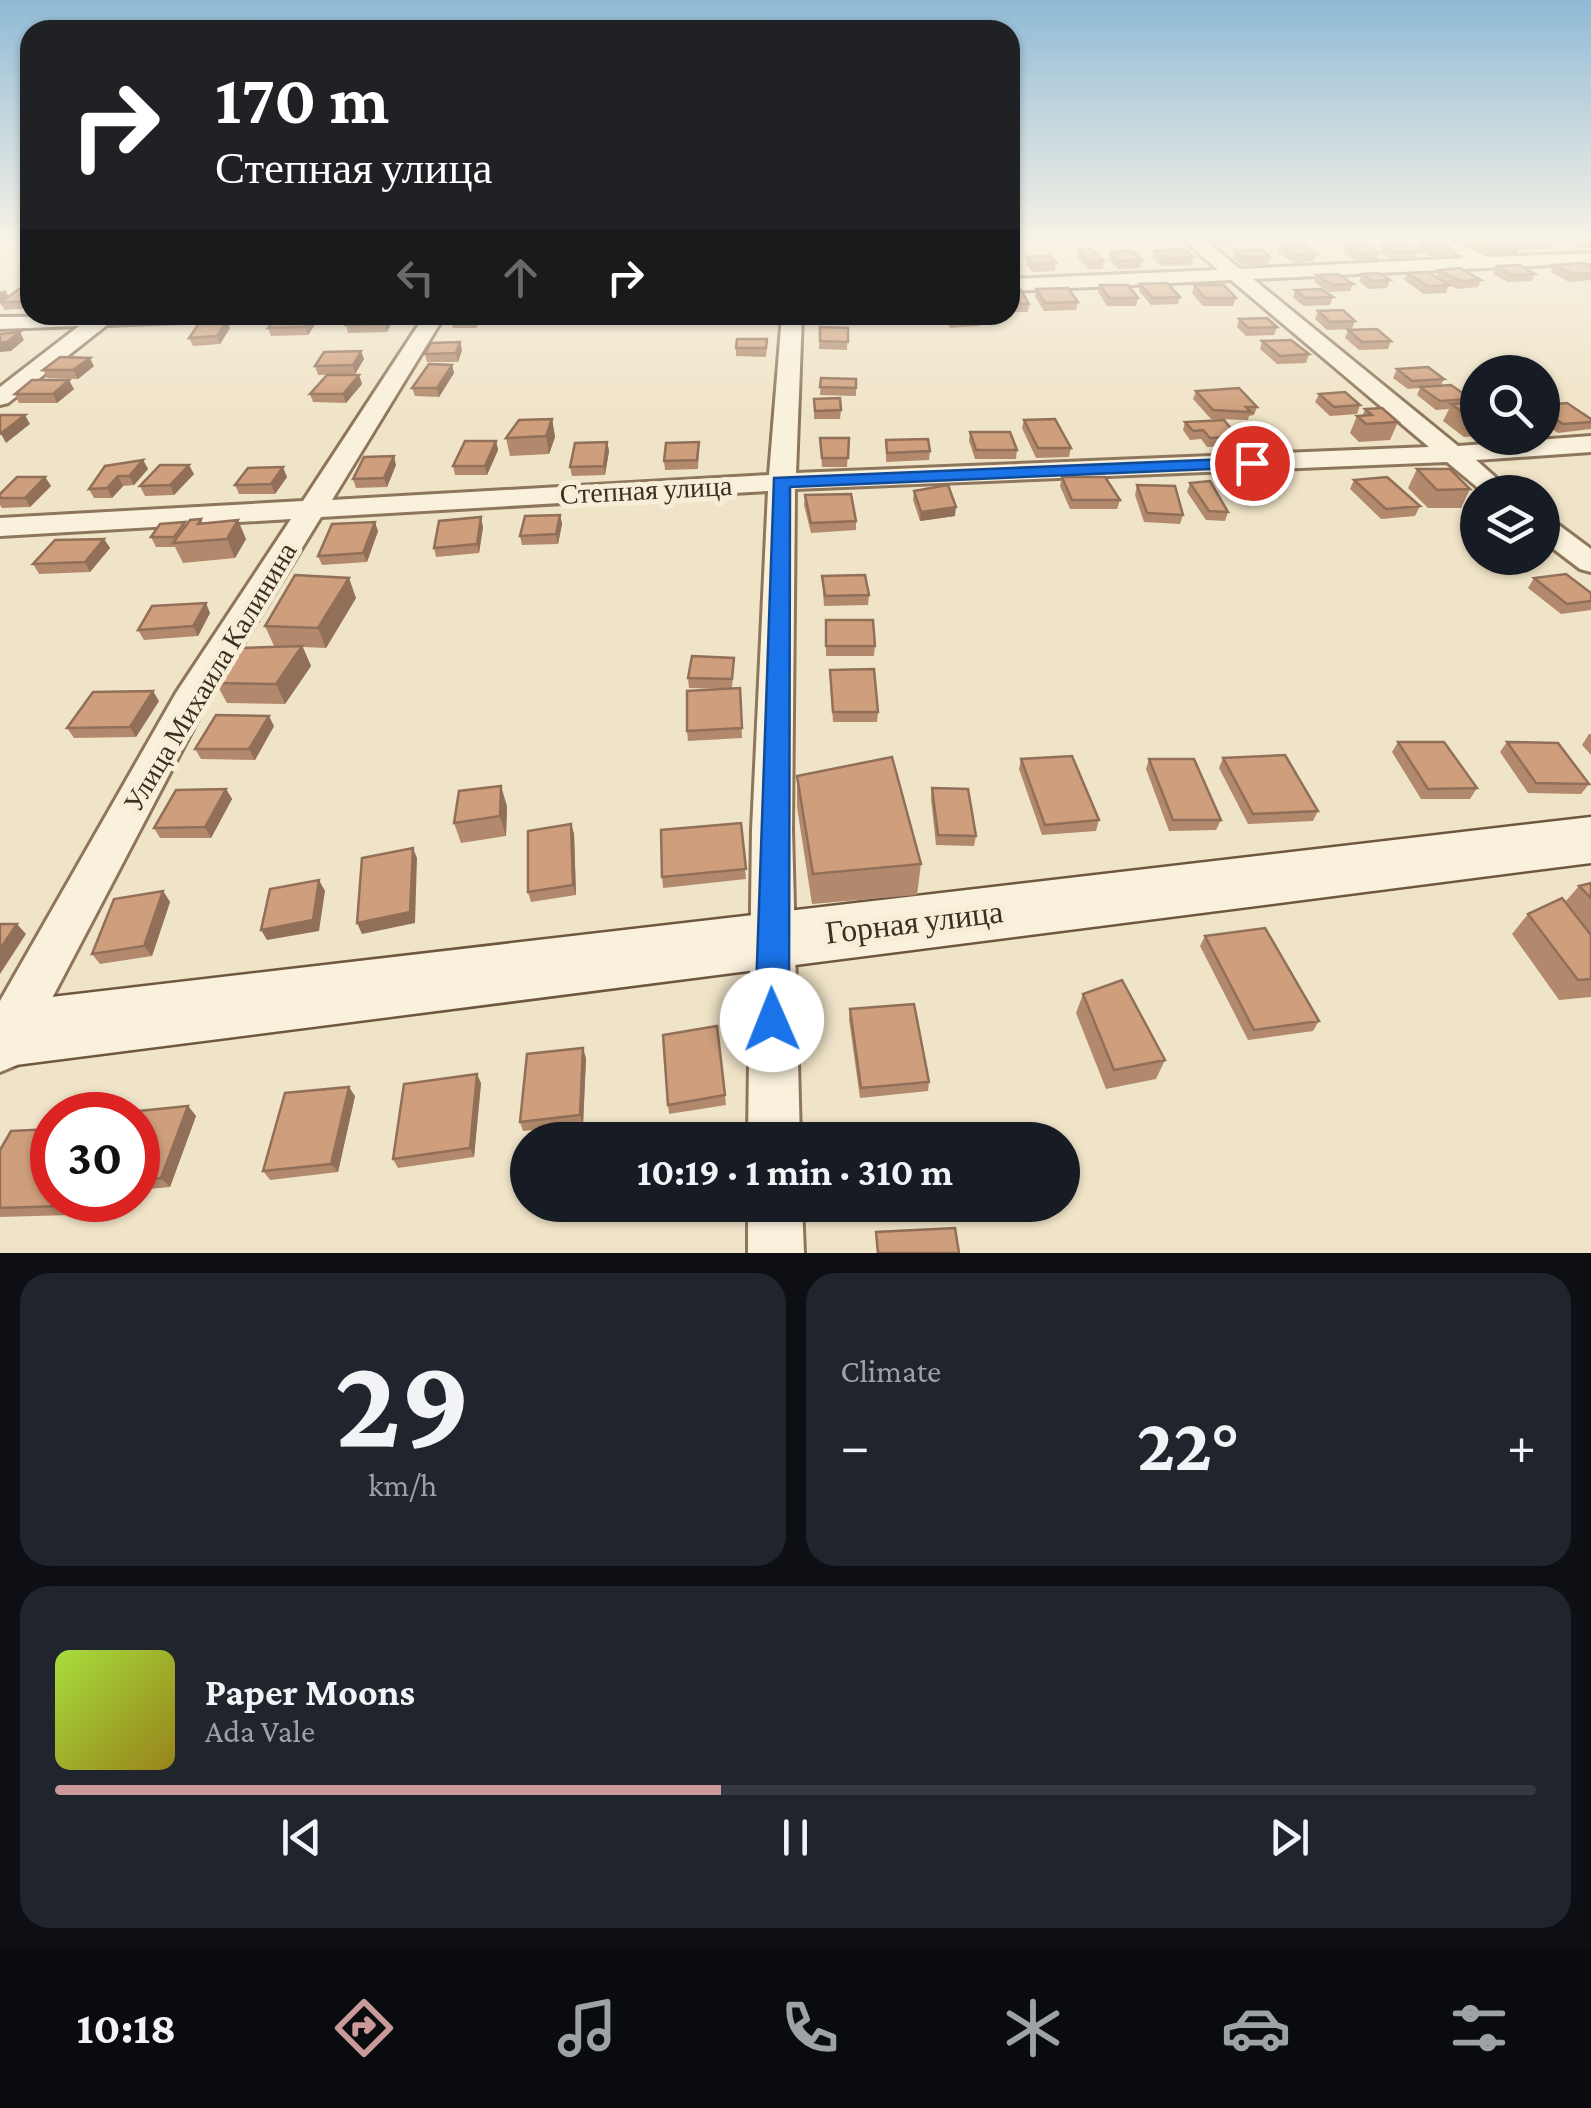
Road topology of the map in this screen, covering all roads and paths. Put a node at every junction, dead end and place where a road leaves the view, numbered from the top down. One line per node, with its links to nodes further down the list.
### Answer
1 (1261, 296): 7 (street)
2 (95, 325): 5 (street)
3 (429, 325): 10 (street, Улица Михаила Калинина)
4 (791, 325): 9 (street)
5 (0, 398)
6 (1591, 444): 7 (street, Степная улица)
7 (1450, 454): 8 (street); 9 (street, Степная улица)
8 (1477, 475)
9 (780, 482): 10 (street, Степная улица); 15 (street)
10 (311, 510): 11 (street, Степная улица); 16 (street, Улица Михаила Калинина)
11 (0, 527)
12 (1560, 540): 13 (street)
13 (1591, 563)
14 (1591, 840): 15 (street, Горная улица)
15 (770, 940): 16 (street, Горная улица); 17 (street)
16 (2, 1039)
17 (774, 1122)
18 (775, 1222): 19 (street)
19 (776, 1253)

